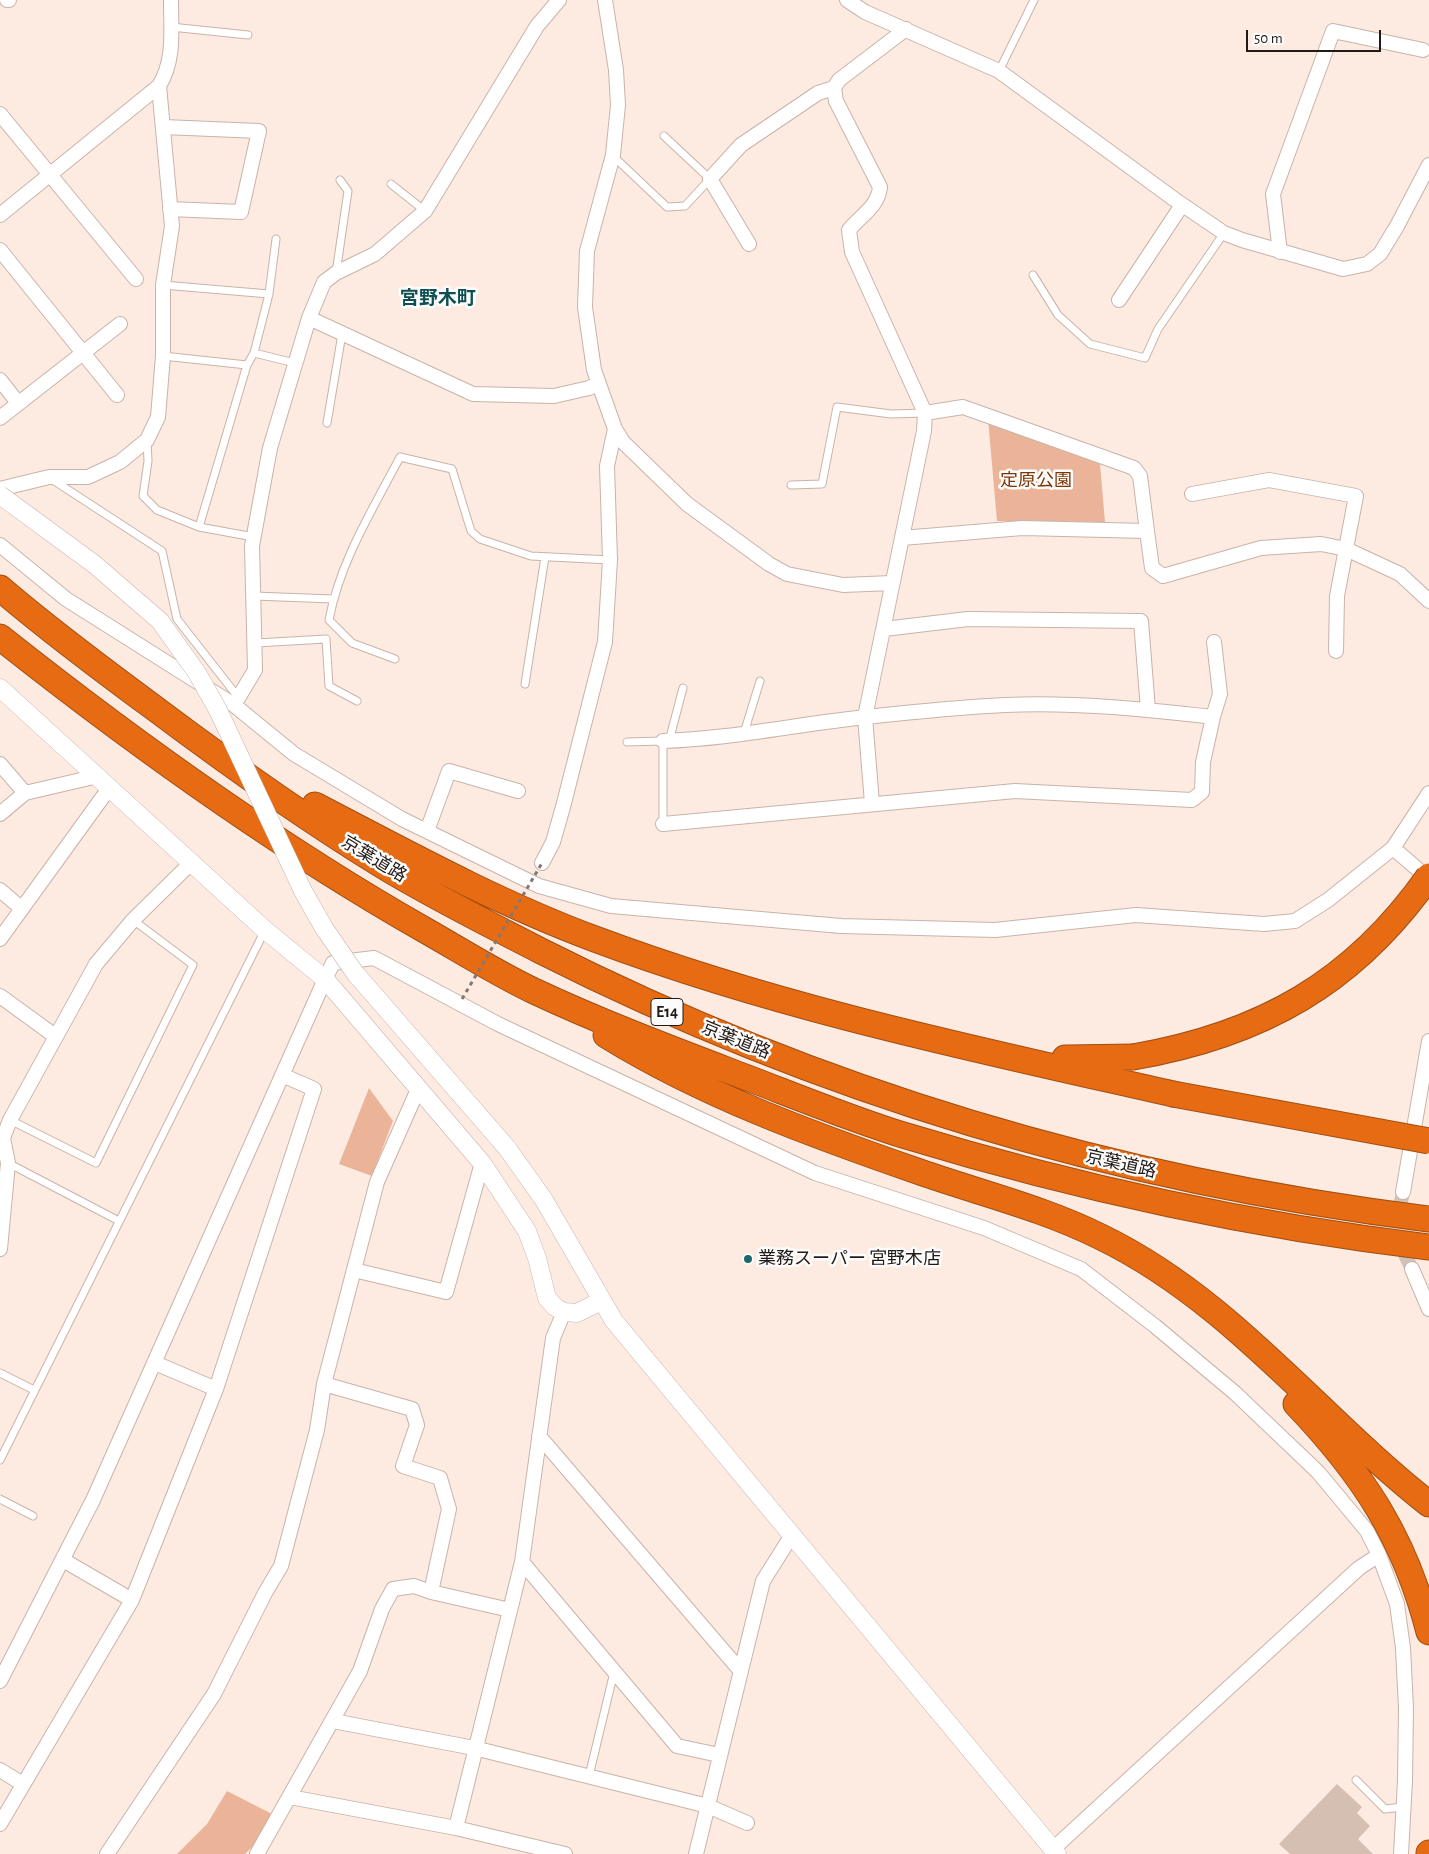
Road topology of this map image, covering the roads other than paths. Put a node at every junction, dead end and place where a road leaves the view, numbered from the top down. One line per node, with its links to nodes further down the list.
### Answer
1 (171, 0): 6 (street)
2 (559, 0): 24 (street)
3 (605, 0): 16 (street)
4 (847, 0): 7 (street)
5 (1034, 0): 10 (lane)
6 (171, 27): 8 (lane); 11 (street)
7 (906, 29): 10 (street); 12 (street)
8 (248, 35)
9 (1422, 50): 30 (street)
10 (999, 71): 22 (street)
11 (159, 86): 14 (street); 18 (street)
12 (834, 88): 20 (street); 49 (street)
13 (0, 114): 18 (street)
14 (164, 127): 23 (street); 23 (street)
15 (664, 136): 20 (lane)
16 (613, 155): 20 (lane); 46 (street)
17 (1429, 165): 30 (street)
18 (50, 175): 25 (street); 33 (street)
19 (340, 180): 31 (lane)
20 (710, 180): 28 (street)
21 (391, 184): 24 (lane)
22 (1182, 205): 26 (street); 36 (street)
23 (170, 210): 34 (street)
24 (425, 212): 31 (street)
25 (0, 216)
26 (1224, 233): 30 (street); 32 (lane)
27 (276, 239): 35 (lane)
28 (749, 244)
29 (0, 250): 40 (street)
30 (1280, 252)
31 (336, 273): 37 (street)
32 (1033, 275)
33 (136, 279)
34 (163, 285): 35 (lane); 42 (street)
35 (269, 294): 41 (lane)
36 (1119, 300)
37 (309, 318): 39 (street); 43 (street)
38 (120, 324): 40 (street)
39 (342, 334): 46 (street); 51 (lane)
40 (83, 353): 47 (street); 48 (street)
41 (254, 353): 43 (lane); 44 (lane)
42 (163, 356): 44 (lane); 53 (street)
43 (295, 363): 61 (street)
44 (247, 365): 59 (lane)
45 (0, 380): 48 (street)
46 (598, 384): 52 (street)
47 (116, 395)
48 (18, 404): 50 (street)
49 (925, 413): 55 (lane); 60 (street); 62 (street)
50 (0, 418)
51 (327, 423)
52 (615, 429): 66 (street); 67 (street)
53 (147, 440): 54 (street); 59 (lane)
54 (49, 477): 56 (street); 82 (lane)
55 (790, 486)
56 (0, 489)
57 (1192, 494): 64 (street)
58 (0, 495): 129 (street, bridge)
59 (199, 527): 61 (lane)
60 (1147, 531): 62 (street); 64 (street)
61 (254, 536): 69 (street)
62 (902, 538): 67 (street)
63 (0, 545): 82 (street)
64 (1346, 548): 71 (street); 76 (street)
65 (545, 557): 66 (lane); 70 (lane); 79 (lane)
66 (610, 560): 102 (street)
67 (892, 583): 72 (street)
68 (0, 588): 87 (highway, 京葉道路 / E14)
69 (254, 596): 70 (lane); 75 (street)
70 (333, 599): 77 (lane)
71 (1429, 601)
72 (884, 629): 84 (street); 85 (street)
73 (0, 638): 110 (highway, 京葉道路 / E14)
74 (1214, 642): 86 (street)
75 (256, 643): 82 (street); 83 (lane)
76 (1336, 651)
77 (395, 659)
78 (760, 681): 88 (lane)
79 (525, 684)
80 (0, 688): 92 (street)
81 (683, 688): 89 (lane)
82 (236, 701): 99 (street)
83 (357, 701)
84 (1148, 710): 85 (street); 86 (street)
85 (865, 717): 88 (street); 96 (street)
86 (1213, 717): 96 (street)
87 (181, 728): 113 (highway); 122 (highway, 京葉道路 / E14)
88 (744, 733): 89 (street)
89 (666, 741): 90 (lane); 98 (lane)
90 (627, 742)
91 (0, 764): 94 (street)
92 (104, 782): 94 (street); 101 (street); 105 (street)
93 (518, 791): 99 (street)
94 (25, 793): 97 (street)
95 (1429, 793): 100 (street)
96 (872, 803): 98 (street)
97 (0, 814)
98 (664, 824)
99 (427, 831): 100 (street)
100 (1392, 848): 103 (street)
101 (192, 862): 106 (street); 107 (street)
102 (542, 863)
103 (1429, 877): 113 (highway, bridge)
104 (0, 890): 105 (street)
105 (22, 908): 108 (street)
106 (133, 920): 112 (street); 117 (lane)
107 (265, 930): 109 (street); 123 (lane)
108 (0, 938)
109 (325, 979): 115 (street); 116 (street); 143 (street)
110 (533, 990): 124 (highway); 125 (highway, 京葉道路 / E14)
111 (0, 996): 112 (street)
112 (55, 1036): 117 (street)
113 (927, 1038): 118 (highway, bridge)
114 (1429, 1041): 121 (street)
115 (282, 1075): 132 (street); 135 (street)
116 (419, 1087): 120 (street); 128 (street)
117 (10, 1120): 119 (street)
118 (1429, 1141)
119 (8, 1163): 123 (lane); 126 (street)
120 (482, 1163): 128 (street); 131 (street)
121 (1403, 1192)
122 (1429, 1219)
123 (119, 1221): 136 (lane)
124 (1102, 1237): 140 (highway); 149 (highway)
125 (1429, 1247)
126 (0, 1248)
127 (1412, 1269): 130 (street)
128 (354, 1270): 134 (street)
129 (601, 1301): 131 (street); 142 (street)
130 (1429, 1309)
131 (564, 1312): 137 (street)
132 (155, 1362): 135 (street); 144 (street)
133 (0, 1373): 136 (lane)
134 (324, 1384): 146 (street); 167 (street)
135 (216, 1389): 147 (street)
136 (34, 1390): 138 (lane)
137 (539, 1436): 145 (street); 150 (street)
138 (0, 1460)
139 (0, 1499): 141 (lane)
140 (1429, 1504)
141 (33, 1516)
142 (792, 1535): 150 (street); 166 (street)
143 (1379, 1555): 162 (street); 166 (street)
144 (63, 1560): 147 (street); 152 (street)
145 (522, 1562): 148 (street); 151 (street)
146 (431, 1592): 148 (street); 153 (street)
147 (132, 1600): 159 (street)
148 (510, 1610): 154 (street)
149 (1429, 1632)
150 (739, 1669): 155 (street)
151 (614, 1671): 155 (street); 157 (lane)
152 (0, 1681)
153 (333, 1721): 154 (street); 160 (street)
154 (474, 1748): 157 (street); 165 (street)
155 (719, 1755): 161 (street)
156 (0, 1770): 159 (street)
157 (589, 1776): 161 (street)
158 (1356, 1780): 162 (lane)
159 (23, 1784): 164 (street)
160 (290, 1797): 165 (street); 168 (street)
161 (708, 1806): 163 (street); 170 (street)
162 (1404, 1807): 171 (street)
163 (747, 1823)
164 (0, 1824)
165 (456, 1828): 169 (street)
166 (1055, 1851)
167 (107, 1854)
168 (257, 1854)
169 (564, 1854)
170 (696, 1854)
171 (1401, 1854)

